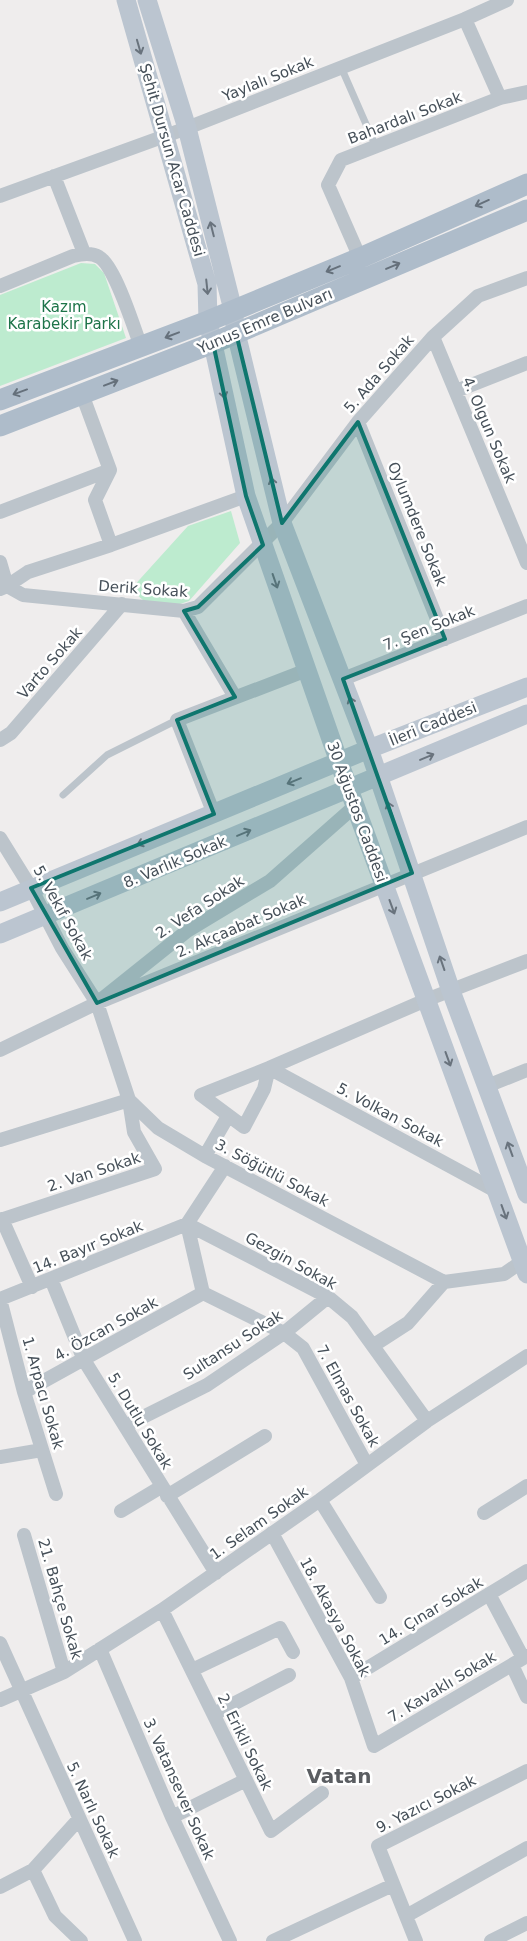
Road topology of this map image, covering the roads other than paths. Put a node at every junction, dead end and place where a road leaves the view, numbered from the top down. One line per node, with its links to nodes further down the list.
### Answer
1 (148, 0): 3 (street); 8 (main road, Şehit Dursun Acar Caddesi)
2 (507, 0): 4 (street, Yaylalı Sokak)
3 (127, 5): 9 (main road, Şehit Dursun Acar Caddesi, one-way to 9)
4 (465, 18): 5 (street, Yaylalı Sokak); 7 (street)
5 (341, 67): 8 (street, Yaylalı Sokak); 10 (lane)
6 (527, 92): 7 (street, Bahardalı Sokak)
7 (500, 98): 10 (street, Bahardalı Sokak)
8 (186, 128): 9 (street, Yaylalı Sokak); 19 (main road, Şehit Dursun Acar Caddesi, one-way to 8)
9 (165, 136): 11 (street, Yaylalı Sokak); 20 (main road, Şehit Dursun Acar Caddesi, one-way to 20)
10 (376, 147): 16 (street, Bahardalı Sokak)
11 (54, 176): 13 (street, Yaylalı Sokak); 15 (street)
12 (527, 184): 16 (main road, Yunus Emre Bulvarı, one-way to 16)
13 (0, 196)
14 (527, 210): 21 (main road, Yunus Emre Bulvarı, one-way to 14)
15 (84, 253): 18 (street); 24 (street)
16 (360, 258): 19 (main road, Yunus Emre Bulvarı, one-way to 19)
17 (527, 278): 22 (street, 5. Ada Sokak)
18 (0, 286)
19 (233, 310): 20 (main road, Yunus Emre Bulvarı); 21 (main road, Şehit Dursun Acar Caddesi)
20 (208, 321): 23 (main road, Şehit Dursun Acar Caddesi); 24 (main road, Yunus Emre Bulvarı, one-way to 24)
21 (236, 333): 23 (main road, Yunus Emre Bulvarı); 34 (main road, 30 Ağustos Caddesi, one-way to 21)
22 (433, 337): 26 (street, 4. Olgun Sokak); 29 (street, 5. Ada Sokak)
23 (212, 343): 27 (main road, Yunus Emre Bulvarı, one-way to 23); 32 (main road, 30 Ağustos Caddesi, one-way to 32)
24 (141, 347): 28 (main road, Yunus Emre Bulvarı, one-way to 28)
25 (527, 363): 26 (street)
26 (456, 392): 38 (street, 4. Olgun Sokak)
27 (82, 394): 30 (main road, Yunus Emre Bulvarı); 31 (street)
28 (0, 400)
29 (358, 422): 34 (street, 5. Ada Sokak); 43 (street, Oylumdere Sokak)
30 (0, 426)
31 (110, 470): 33 (street); 35 (street)
32 (246, 496): 35 (street); 36 (main road, 30 Ağustos Caddesi)
33 (0, 512)
34 (282, 523): 36 (street, Derik Sokak); 45 (main road, 30 Ağustos Caddesi)
35 (111, 545): 39 (street)
36 (262, 545): 42 (street, Derik Sokak); 44 (main road, 30 Ağustos Caddesi, one-way to 44)
37 (0, 562): 39 (street)
38 (527, 562)
39 (4, 587): 40 (street, Derik Sokak)
40 (122, 604): 42 (street, Derik Sokak); 50 (street, Varto Sokak)
41 (527, 606): 43 (street, 7. Şen Sokak)
42 (184, 611): 47 (street)
43 (445, 639): 45 (street, 7. Şen Sokak)
44 (306, 670): 47 (street); 52 (main road, 30 Ağustos Caddesi)
45 (343, 679): 51 (main road, 30 Ağustos Caddesi, one-way to 45)
46 (527, 687): 51 (main road, İleri Caddesi)
47 (235, 697): 49 (street)
48 (527, 714): 53 (main road, İleri Caddesi, one-way to 48)
49 (178, 720): 54 (lane); 56 (street)
50 (0, 740)
51 (369, 749): 52 (main road, İleri Caddesi); 53 (main road, 30 Ağustos Caddesi)
52 (339, 762): 55 (main road, 30 Ağustos Caddesi); 56 (main road, 8. Varlık Sokak, one-way to 56)
53 (379, 777): 55 (main road, İleri Caddesi); 59 (main road, 30 Ağustos Caddesi, one-way to 53)
54 (63, 795)
55 (353, 797): 59 (main road, 30 Ağustos Caddesi); 62 (main road, 8. Varlık Sokak, one-way to 55); 67 (street, 2. Vefa Sokak)
56 (214, 814): 60 (main road, 8. Varlık Sokak, one-way to 60)
57 (527, 827): 59 (street, 2. Akçaabat Sokak)
58 (0, 838): 60 (street, 5. Vekıf Sokak)
59 (397, 879): 65 (main road, 30 Ağustos Caddesi, one-way to 59); 66 (main road, 30 Ağustos Caddesi, one-way to 66); 67 (street, 2. Akçaabat Sokak)
60 (31, 888): 61 (main road, 8. Varlık Sokak); 62 (street, 5. Vekıf Sokak)
61 (0, 902)
62 (47, 916): 63 (main road, 8. Varlık Sokak); 67 (street, 5. Vekıf Sokak)
63 (0, 934)
64 (527, 961): 65 (street)
65 (451, 991): 66 (street); 71 (main road, 30 Ağustos Caddesi)
66 (426, 1000): 69 (street); 77 (main road, 30 Ağustos Caddesi, one-way to 77)
67 (97, 1003): 68 (street, 2. Vefa Sokak); 72 (street, 3. Söğütlü Sokak)
68 (0, 1050)
69 (269, 1068): 73 (street); 73 (street); 77 (street, 5. Volkan Sokak)
70 (527, 1070): 71 (street)
71 (487, 1086): 78 (main road, 30 Ağustos Caddesi, one-way to 71)
72 (129, 1100): 74 (street); 75 (street, 3. Söğütlü Sokak); 79 (street, 2. Van Sokak)
73 (228, 1116): 75 (street)
74 (0, 1140)
75 (205, 1156): 76 (street, 3. Söğütlü Sokak)
76 (225, 1166): 80 (street); 83 (street, 3. Söğütlü Sokak)
77 (496, 1191): 81 (main road, 30 Ağustos Caddesi, one-way to 81)
78 (527, 1194)
79 (1, 1219): 84 (street)
80 (187, 1224): 82 (street, 14. Bayır Sokak); 85 (street); 86 (street, Gezgin Sokak)
81 (526, 1264): 83 (street)
82 (51, 1279): 84 (street, 14. Bayır Sokak); 91 (street, 5. Dutlu Sokak)
83 (444, 1282): 89 (street)
84 (32, 1287): 87 (street, 14. Bayır Sokak)
85 (203, 1293): 88 (street, 7. Elmas Sokak); 91 (street, 4. Özcan Sokak)
86 (328, 1297): 88 (street, Sultansu Sokak); 89 (street, Gezgin Sokak)
87 (0, 1299): 92 (street, 1. Arpacı Sokak)
88 (284, 1333): 94 (street, Sultansu Sokak); 98 (street, 7. Elmas Sokak)
89 (374, 1345): 93 (street, Gezgin Sokak)
90 (527, 1356): 93 (street, 1. Selam Sokak)
91 (84, 1360): 92 (street, 4. Özcan Sokak); 94 (street, 5. Dutlu Sokak)
92 (24, 1392): 96 (street, 1. Arpacı Sokak)
93 (427, 1420): 98 (street, 1. Selam Sokak)
94 (125, 1426): 100 (street, 5. Dutlu Sokak)
95 (265, 1436): 100 (street)
96 (42, 1450): 97 (street); 101 (street, 1. Arpacı Sokak)
97 (0, 1457)
98 (367, 1465): 102 (street, 1. Selam Sokak)
99 (527, 1486): 104 (street)
100 (164, 1491): 103 (street); 108 (street, 5. Dutlu Sokak)
101 (56, 1494)
102 (320, 1500): 105 (street, 1. Selam Sokak); 110 (street)
103 (121, 1512)
104 (484, 1513)
105 (272, 1533): 108 (street, 1. Selam Sokak); 119 (street, 18. Akasya Sokak)
106 (24, 1535): 117 (street, 21. Bahçe Sokak)
107 (527, 1571): 109 (street, 14. Çınar Sokak)
108 (216, 1573): 111 (street, 1. Selam Sokak)
109 (489, 1594): 115 (street); 119 (street, 14. Çınar Sokak)
110 (380, 1597)
111 (162, 1610): 113 (street, 1. Selam Sokak); 116 (street, 2. Erikli Sokak)
112 (0, 1643): 120 (street, 5. Narlı Sokak)
113 (100, 1649): 117 (street, 1. Selam Sokak); 128 (street, 3. Vatansever Sokak)
114 (293, 1652): 116 (street)
115 (521, 1659): 121 (street); 124 (street, 7. Kavaklı Sokak)
116 (192, 1670): 123 (street, 2. Erikli Sokak)
117 (64, 1672): 120 (street, 1. Selam Sokak)
118 (288, 1675): 123 (street)
119 (351, 1678): 124 (street, 18. Akasya Sokak)
120 (21, 1692): 122 (street, 1. Selam Sokak); 129 (street, 5. Narlı Sokak)
121 (527, 1697)
122 (0, 1700)
123 (214, 1714): 126 (street, 2. Erikli Sokak)
124 (374, 1746)
125 (527, 1771): 132 (street, 9. Yazıcı Sokak)
126 (246, 1780): 127 (street, 2. Erikli Sokak); 128 (street)
127 (322, 1792)
128 (172, 1817): 138 (street, 3. Vatansever Sokak)
129 (79, 1819): 131 (street); 137 (street, 5. Narlı Sokak)
130 (527, 1848): 134 (street)
131 (33, 1870): 133 (street); 136 (street)
132 (394, 1885): 134 (street, 9. Yazıcı Sokak); 139 (street)
133 (0, 1887)
134 (406, 1916): 140 (street, 9. Yazıcı Sokak)
135 (527, 1922): 141 (street)
136 (81, 1941)
137 (135, 1941)
138 (230, 1941)
139 (273, 1941)
140 (416, 1941)
141 (492, 1941)

